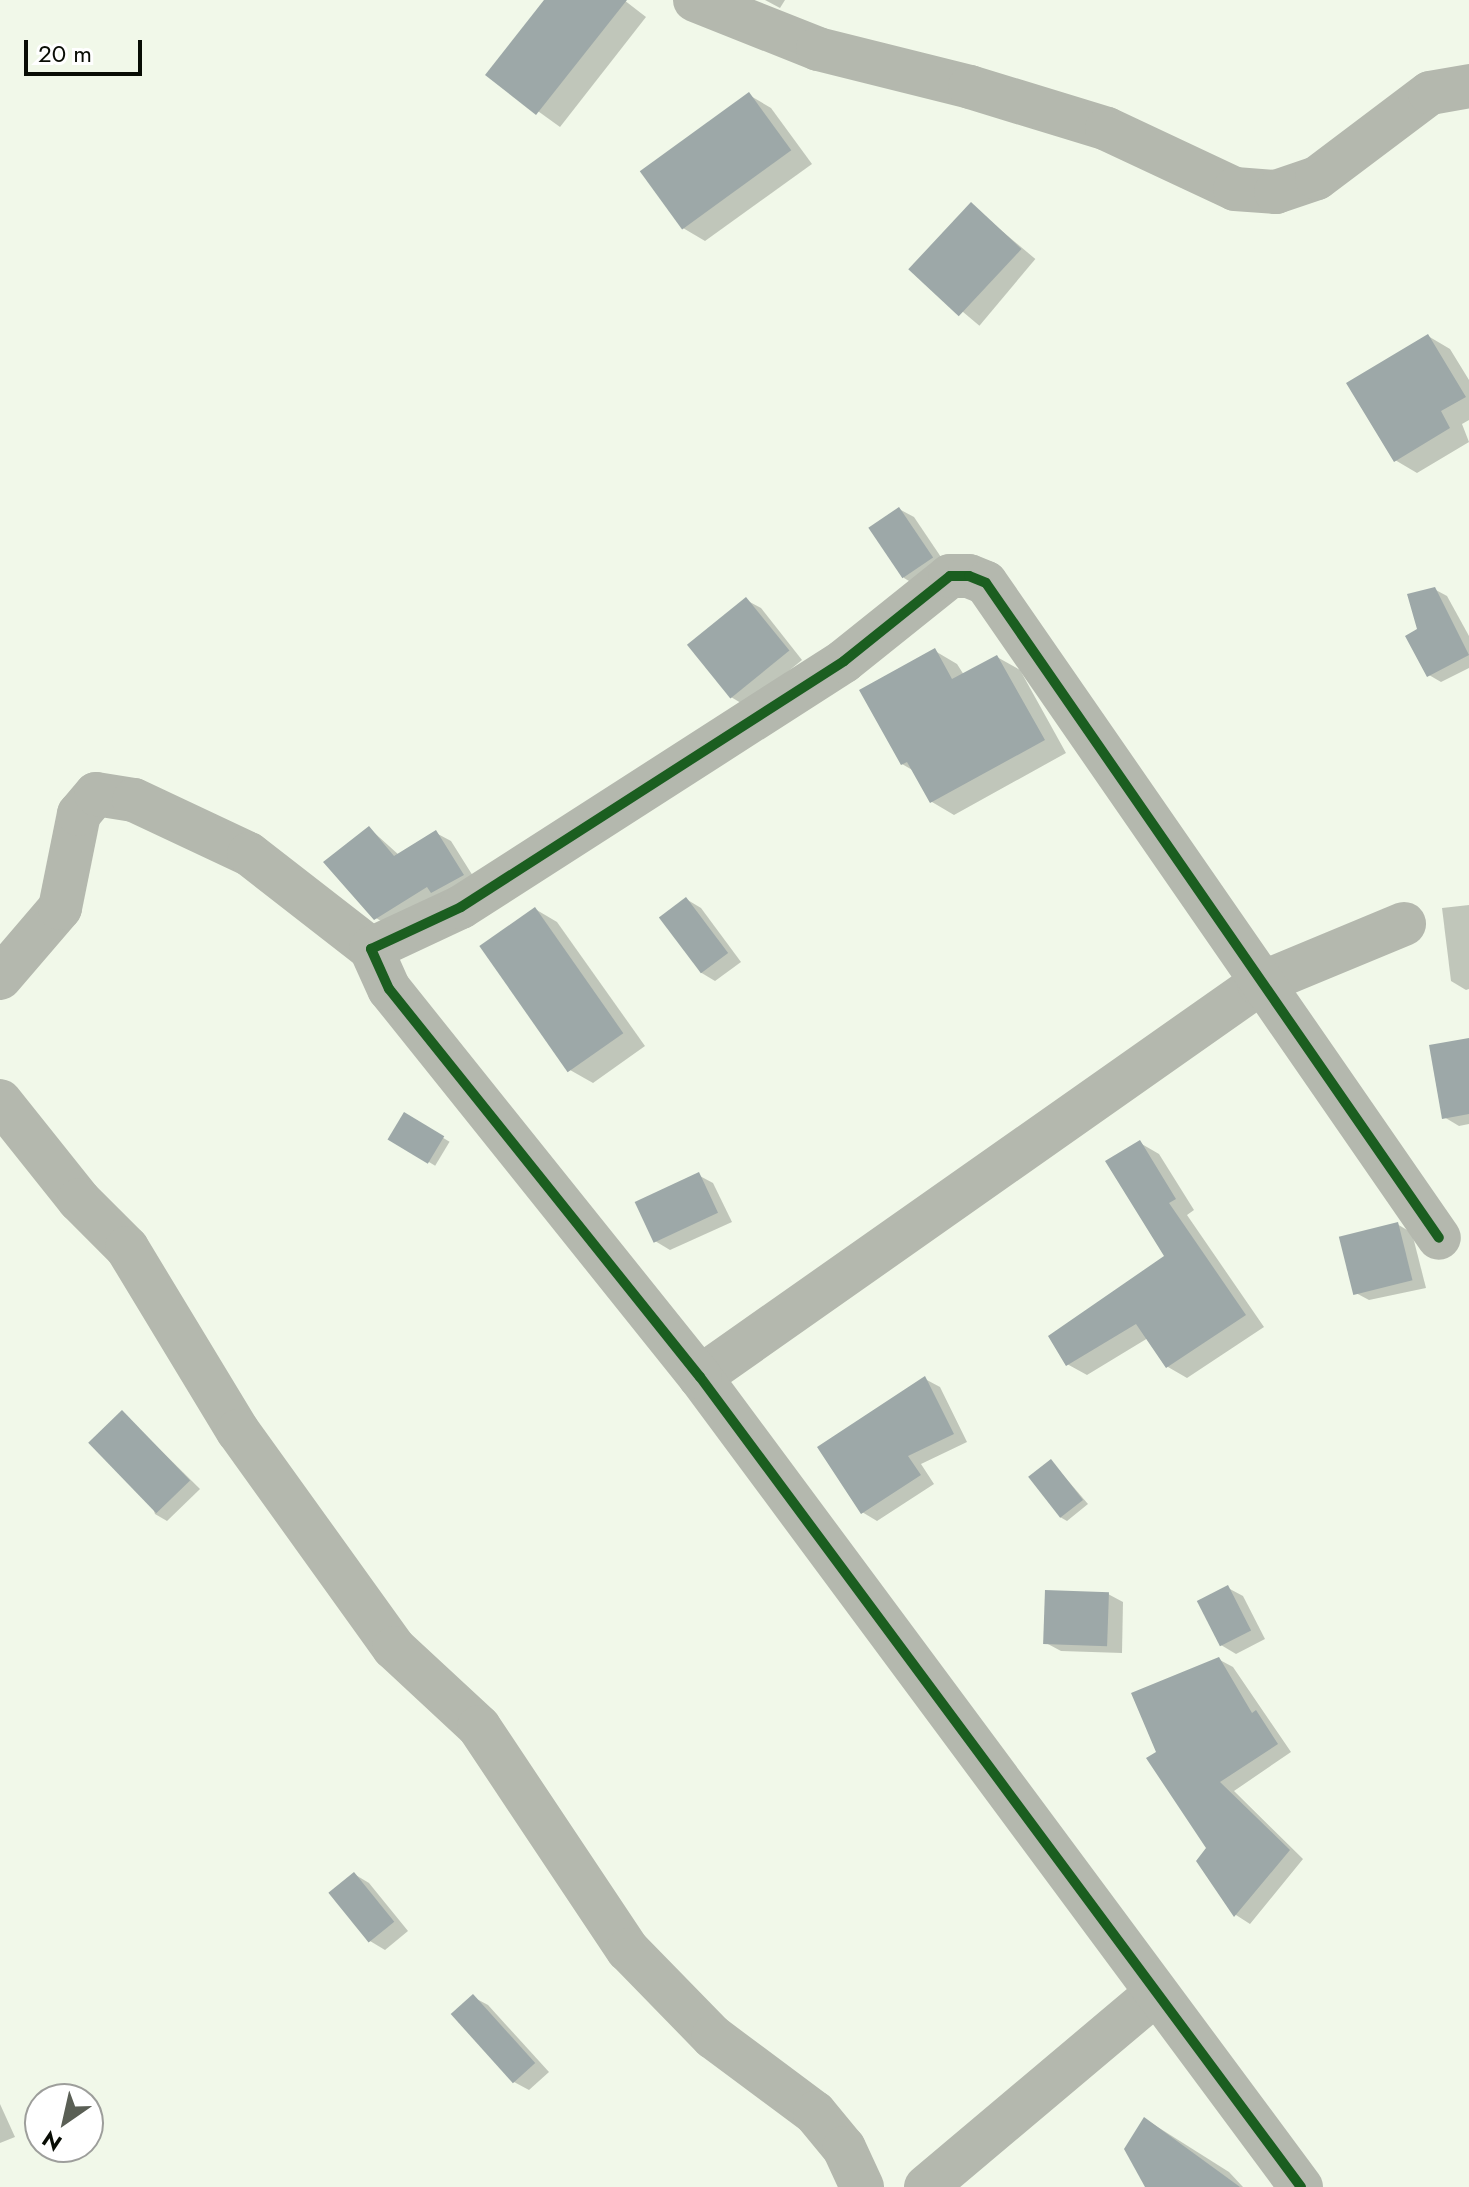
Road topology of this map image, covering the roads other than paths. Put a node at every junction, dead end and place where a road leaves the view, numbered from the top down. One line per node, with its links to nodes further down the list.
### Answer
1 (695, 0): 2 (street)
2 (1469, 86)
3 (1404, 924): 6 (street)
4 (371, 949): 5 (street); 6 (street); 9 (street)
5 (0, 978)
6 (1259, 984): 8 (street); 9 (street)
7 (0, 1101): 11 (street)
8 (1439, 1238)
9 (700, 1377): 10 (street)
10 (1155, 1994): 12 (street); 13 (street)
11 (862, 2187)
12 (926, 2187)
13 (1301, 2187)

